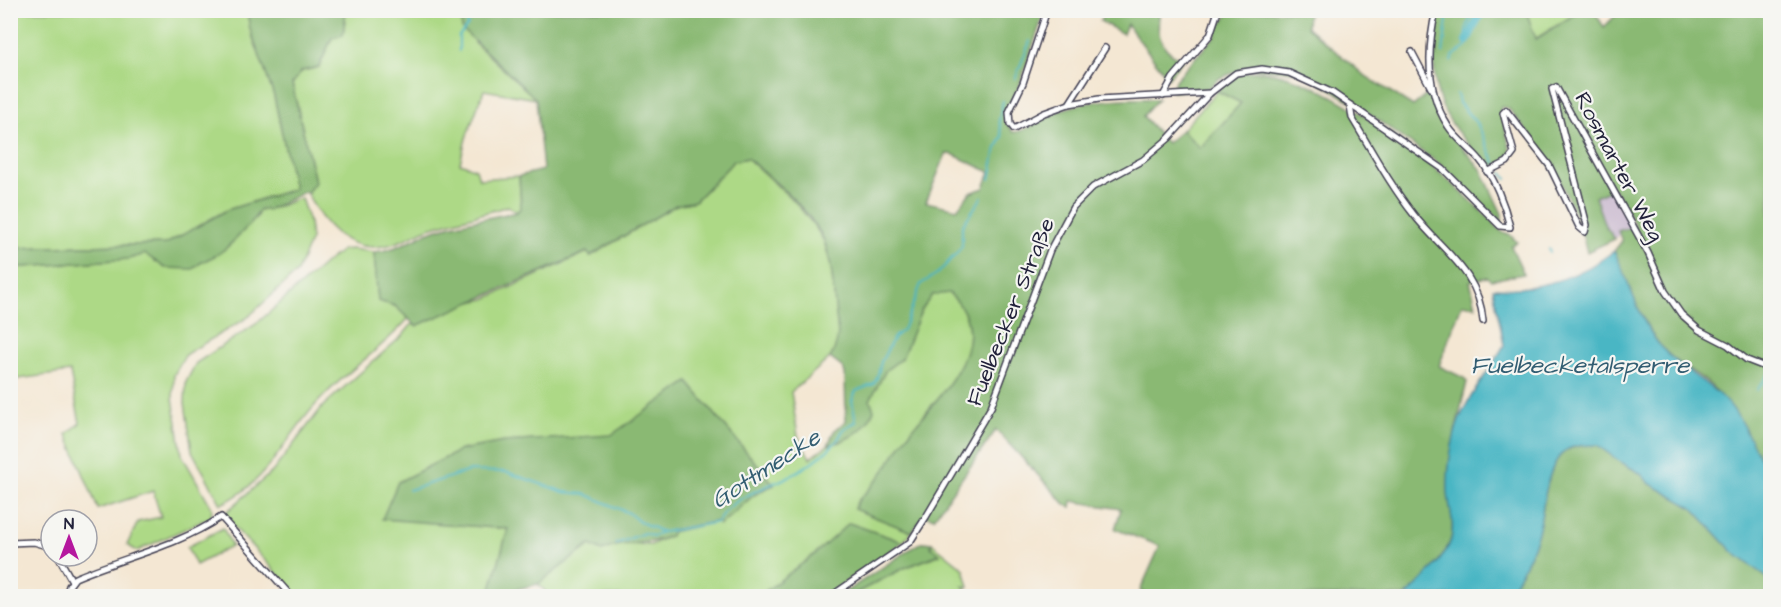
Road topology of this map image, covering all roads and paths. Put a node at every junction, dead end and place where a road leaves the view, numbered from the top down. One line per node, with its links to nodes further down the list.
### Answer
1 (1047, 10): 9 (street)
2 (1213, 10): 8 (street)
3 (1436, 10): 6 (street, Fuelbecker Straße)
4 (1104, 48): 9 (street)
5 (1412, 52): 6 (street)
6 (1432, 90): 11 (street, Fuelbecker Straße)
7 (1210, 93): 8 (street); 10 (street, Fuelbecker Straße); 20 (street, Fuelbecker Straße)
8 (1163, 96): 9 (street)
9 (1069, 104)
10 (1350, 105): 11 (street, Fuelbecker Straße); 12 (street)
11 (1487, 172): 13 (street, Rosmarter Weg)
12 (1483, 321)
13 (1770, 369)
14 (10, 543): 15 (street)
15 (39, 543)
16 (65, 568): 17 (street)
17 (72, 581): 18 (street); 19 (street)
18 (66, 597)
19 (291, 597)
20 (831, 597)

